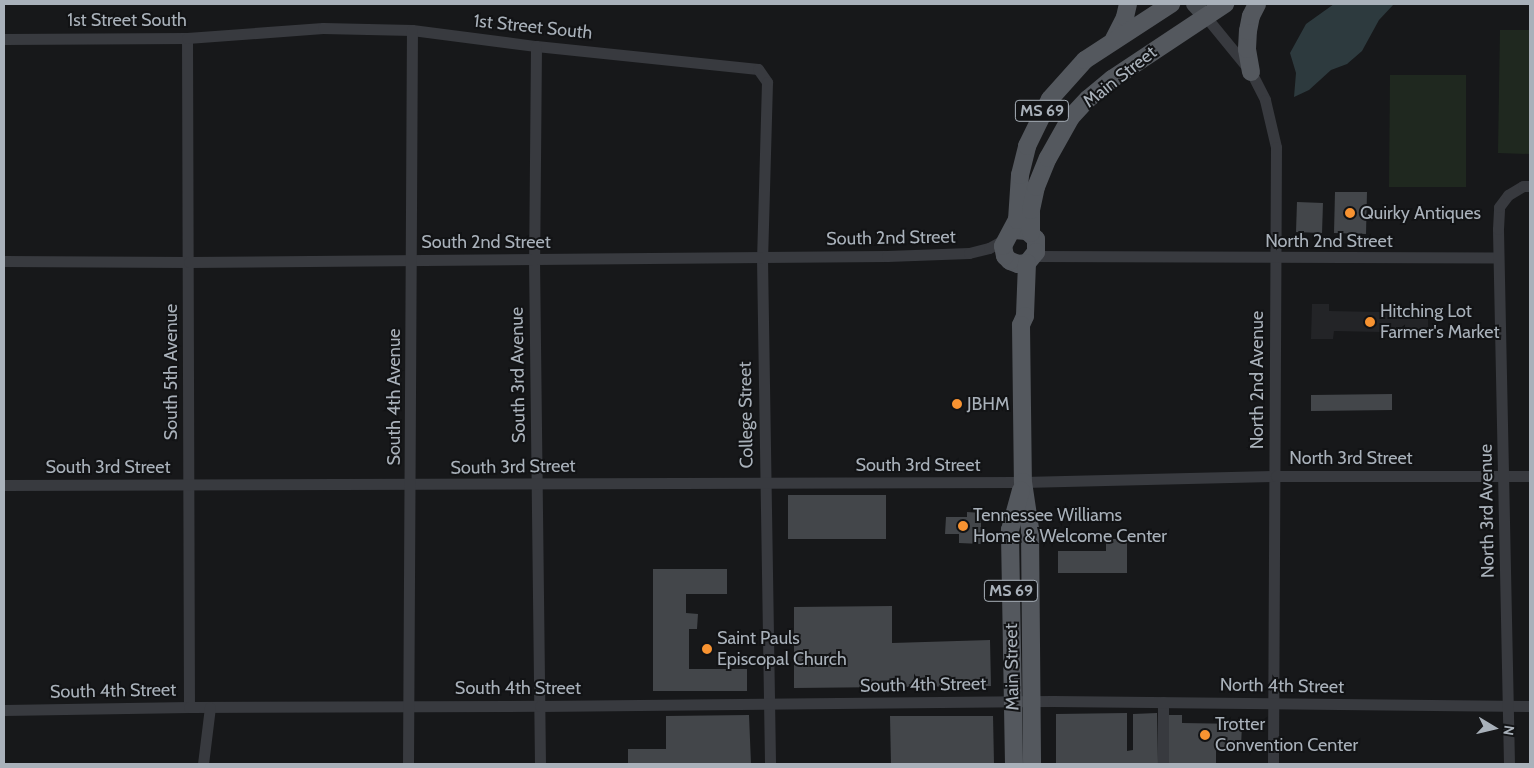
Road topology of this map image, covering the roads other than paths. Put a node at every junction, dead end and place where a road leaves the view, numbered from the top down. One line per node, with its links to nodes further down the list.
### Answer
1 (1128, 4): 9 (main road)
2 (1171, 4): 9 (main road, Main Street / MS 69)
3 (1225, 4): 5 (main road, Main Street / MS 69)
4 (1256, 4): 12 (main road)
5 (1200, 10): 12 (street, North 2nd Avenue); 14 (main road, Main Street / MS 69)
6 (412, 30): 7 (street, 1st Street South); 10 (street, 1st Street South); 20 (street, South 4th Avenue)
7 (187, 38): 8 (street, 1st Street South); 22 (street, South 5th Avenue)
8 (4, 39)
9 (1113, 40): 14 (main road, Main Street / MS 69)
10 (536, 46): 11 (street, 1st Street South); 18 (street, South 3rd Avenue)
11 (758, 69): 16 (street, College Street)
12 (1251, 72): 19 (street, North 2nd Avenue)
13 (1530, 186): 17 (street)
14 (1020, 247): 15 (street, South 2nd Street); 15 (street, South 2nd Street); 19 (street, North 2nd Street); 26 (main road, Main Street / MS 69)
15 (969, 253): 16 (street, South 2nd Street)
16 (762, 258): 18 (street, South 2nd Street); 27 (street, College Street)
17 (1498, 258): 19 (street, North 2nd Street); 24 (street, North 3rd Avenue)
18 (534, 259): 20 (street, South 2nd Street); 29 (street, South 3rd Avenue)
19 (1274, 259): 23 (street, North 2nd Avenue)
20 (412, 260): 22 (street, South 2nd Street); 31 (street, South 4th Avenue)
21 (4, 261): 22 (street, South 2nd Street)
22 (189, 262): 28 (street, South 5th Avenue)
23 (1276, 476): 24 (street, North 3rd Street); 26 (street, North 3rd Street); 35 (street, North 2nd Avenue)
24 (1504, 476): 25 (street, North 3rd Street); 39 (street, North 3rd Avenue)
25 (1530, 476)
26 (1023, 482): 27 (street, South 3rd Street); 32 (main road, Main Street / MS 69); 33 (main road, Main Street / MS 69)
27 (765, 483): 29 (street, South 3rd Street); 36 (street, College Street)
28 (188, 484): 30 (street, South 3rd Street); 31 (street, South 3rd Street); 41 (street, South 5th Avenue)
29 (536, 484): 31 (street, South 3rd Street); 38 (street, South 3rd Avenue)
30 (4, 485)
31 (411, 485): 37 (street, South 4th Avenue)
32 (1012, 702): 33 (street, South 4th Street); 36 (street, South 4th Street); 48 (main road, Main Street / MS 69)
33 (1032, 702): 34 (street, North 4th Street); 49 (main road, Main Street / MS 69)
34 (1163, 702): 35 (street, North 4th Street); 50 (street)
35 (1273, 704): 39 (street, North 4th Street); 51 (street, North 2nd Avenue)
36 (770, 705): 38 (street, South 4th Street); 47 (street, College Street)
37 (409, 706): 38 (street, South 4th Street); 42 (street, South 4th Street); 45 (street, South 4th Avenue)
38 (540, 706): 46 (street, South 3rd Avenue)
39 (1508, 706): 40 (street, North 4th Street); 52 (street, North 3rd Avenue)
40 (1530, 706)
41 (189, 707): 42 (street, South 4th Street); 43 (street, South 4th Street)
42 (210, 707): 44 (street)
43 (4, 710)
44 (203, 764)
45 (408, 764)
46 (540, 764)
47 (770, 764)
48 (1014, 764)
49 (1032, 764)
50 (1163, 764)
51 (1273, 764)
52 (1509, 764)

